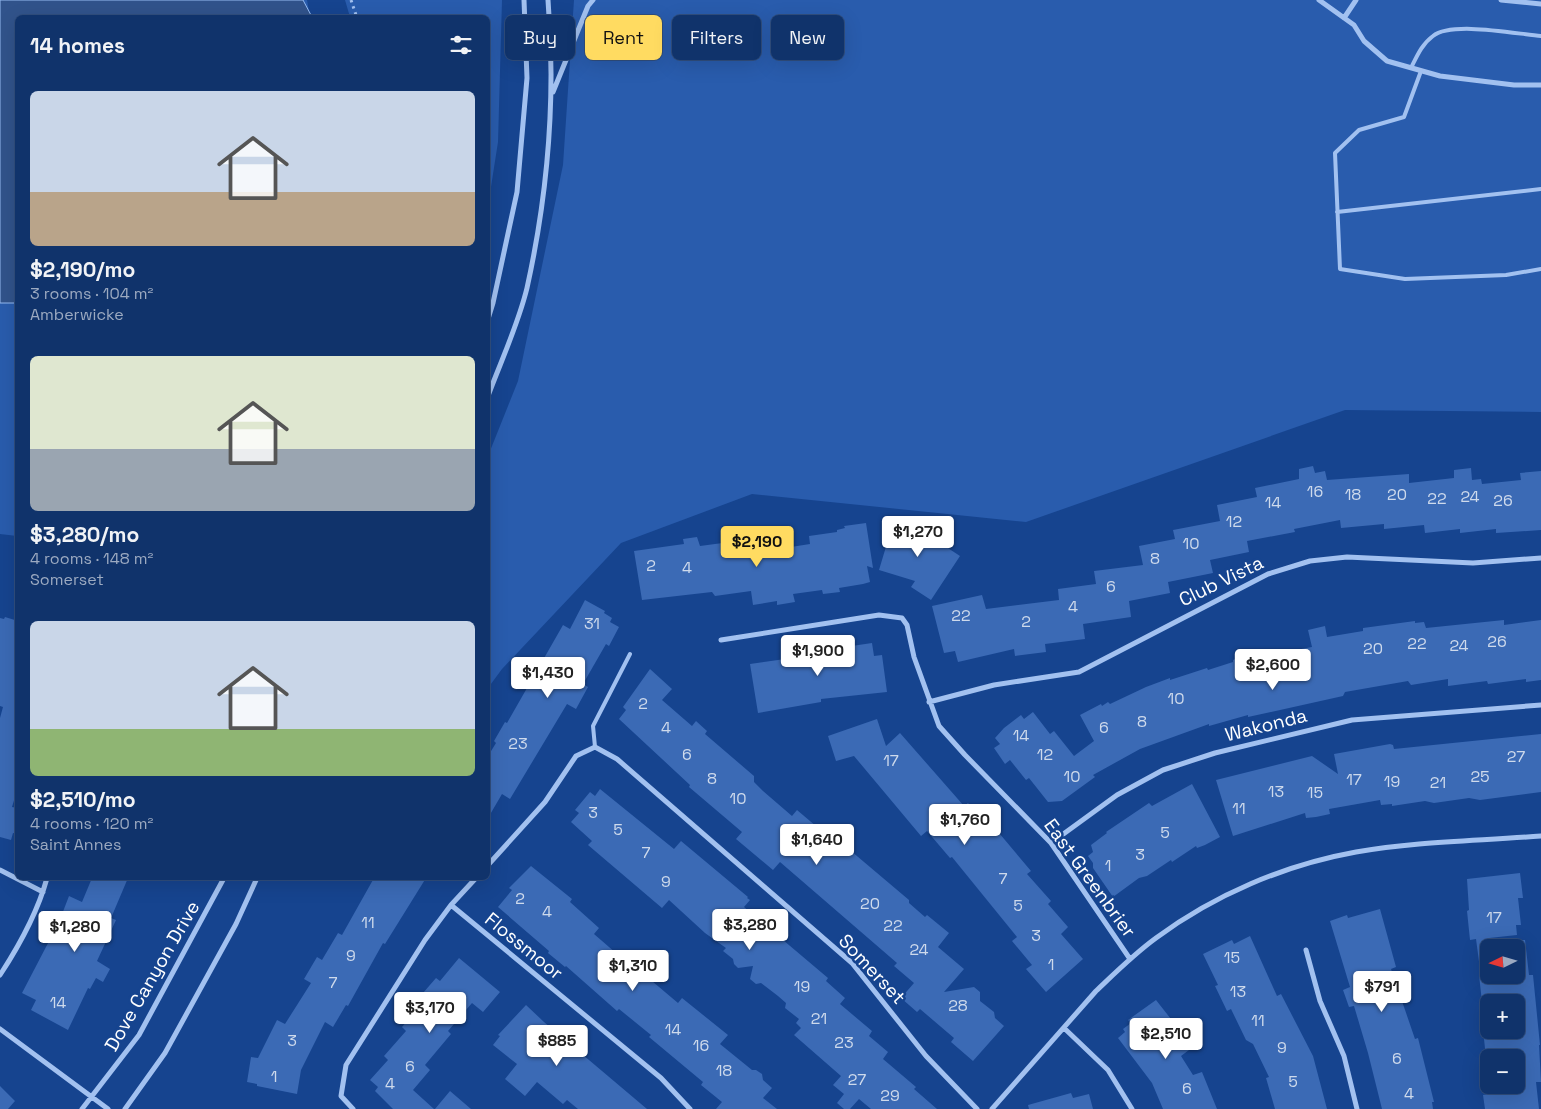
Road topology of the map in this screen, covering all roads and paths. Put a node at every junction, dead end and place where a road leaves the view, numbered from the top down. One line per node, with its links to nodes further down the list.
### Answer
1 (352, 0): 9 (path)
2 (524, 0): 19 (street)
3 (548, 0): 15 (street)
4 (593, 0): 15 (street)
5 (1319, 0): 10 (street)
6 (1356, 0): 10 (street)
7 (1501, 0): 8 (street)
8 (1541, 4)
9 (356, 15)
10 (1344, 18): 12 (street)
11 (1541, 36): 12 (lane)
12 (1411, 68): 13 (street)
13 (1421, 71): 14 (street); 17 (lane)
14 (1541, 86)
15 (552, 94): 20 (street)
16 (1541, 189): 17 (lane)
17 (1337, 212): 18 (lane)
18 (1541, 269)
19 (490, 312)
20 (490, 390)
21 (1541, 558): 24 (street, Club Vista)
22 (721, 640): 24 (street, East Greenbrier)
23 (630, 654): 26 (lane)
24 (929, 702): 28 (street, East Greenbrier)
25 (1541, 705): 28 (street, Wakonda)
26 (595, 747): 29 (street); 50 (street, Somerset)
27 (1541, 836): 40 (street)
28 (1051, 843): 40 (street, East Greenbrier)
29 (490, 863)
30 (0, 870): 31 (street)
31 (15, 878)
32 (20, 880): 37 (street)
33 (46, 880): 37 (street)
34 (223, 880): 44 (street, Dove Canyon Drive)
35 (257, 880): 47 (street)
36 (474, 880): 38 (street)
37 (43, 892): 41 (street)
38 (451, 905): 48 (street); 49 (street, Flossmoor)
39 (1306, 950): 53 (street)
40 (1130, 959): 42 (street)
41 (0, 975)
42 (1064, 1028): 51 (street); 52 (street)
43 (0, 1029): 44 (street)
44 (93, 1097): 45 (street, Dove Canyon Drive); 46 (street)
45 (82, 1109)
46 (108, 1109)
47 (125, 1109)
48 (353, 1109)
49 (690, 1109)
50 (977, 1109)
51 (992, 1109)
52 (1132, 1109)
53 (1357, 1109)

